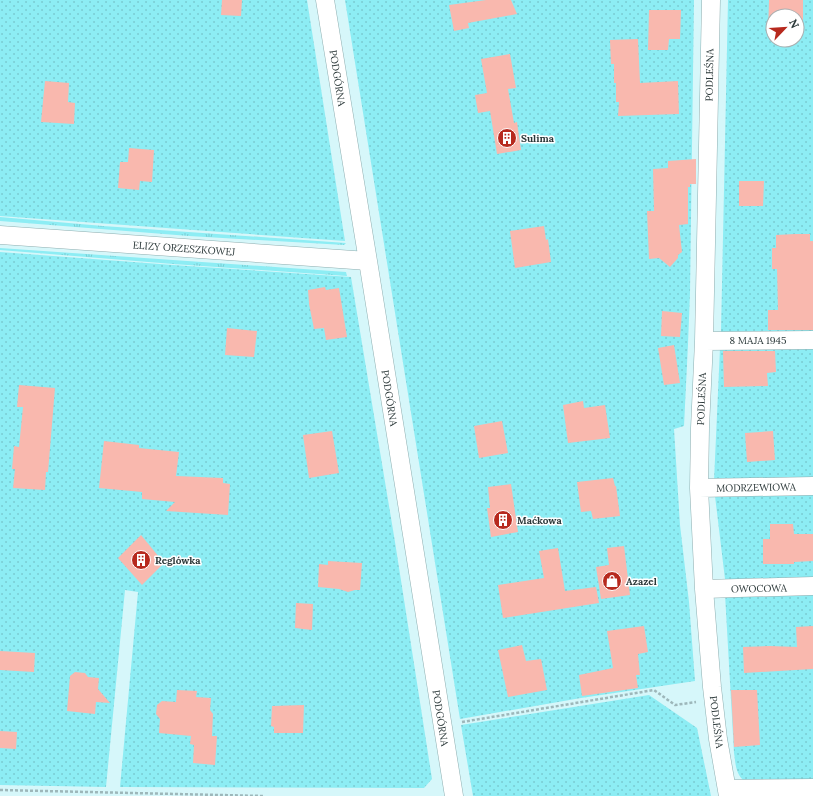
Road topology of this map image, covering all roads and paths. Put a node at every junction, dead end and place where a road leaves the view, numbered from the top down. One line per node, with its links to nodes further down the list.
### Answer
1 (325, 0): 4 (street, PODGÓRNA)
2 (711, 0): 6 (street, PODLEŚNA)
3 (0, 234): 4 (street, ELIZY ORZESZKOWEJ)
4 (368, 261): 17 (street, PODGÓRNA)
5 (813, 340): 6 (street, 8 MAJA 1945)
6 (704, 341): 8 (street, PODLEŚNA)
7 (813, 486): 8 (street, MODRZEWIOWA)
8 (700, 488): 10 (street, PODLEŚNA)
9 (813, 586): 10 (street, OWOCOWA)
10 (704, 589): 15 (street, PODLEŚNA)
11 (700, 701): 12 (path)
12 (455, 723)
13 (813, 788): 15 (street)
14 (0, 790): 16 (path)
15 (728, 792)
16 (264, 796)
17 (454, 796)

